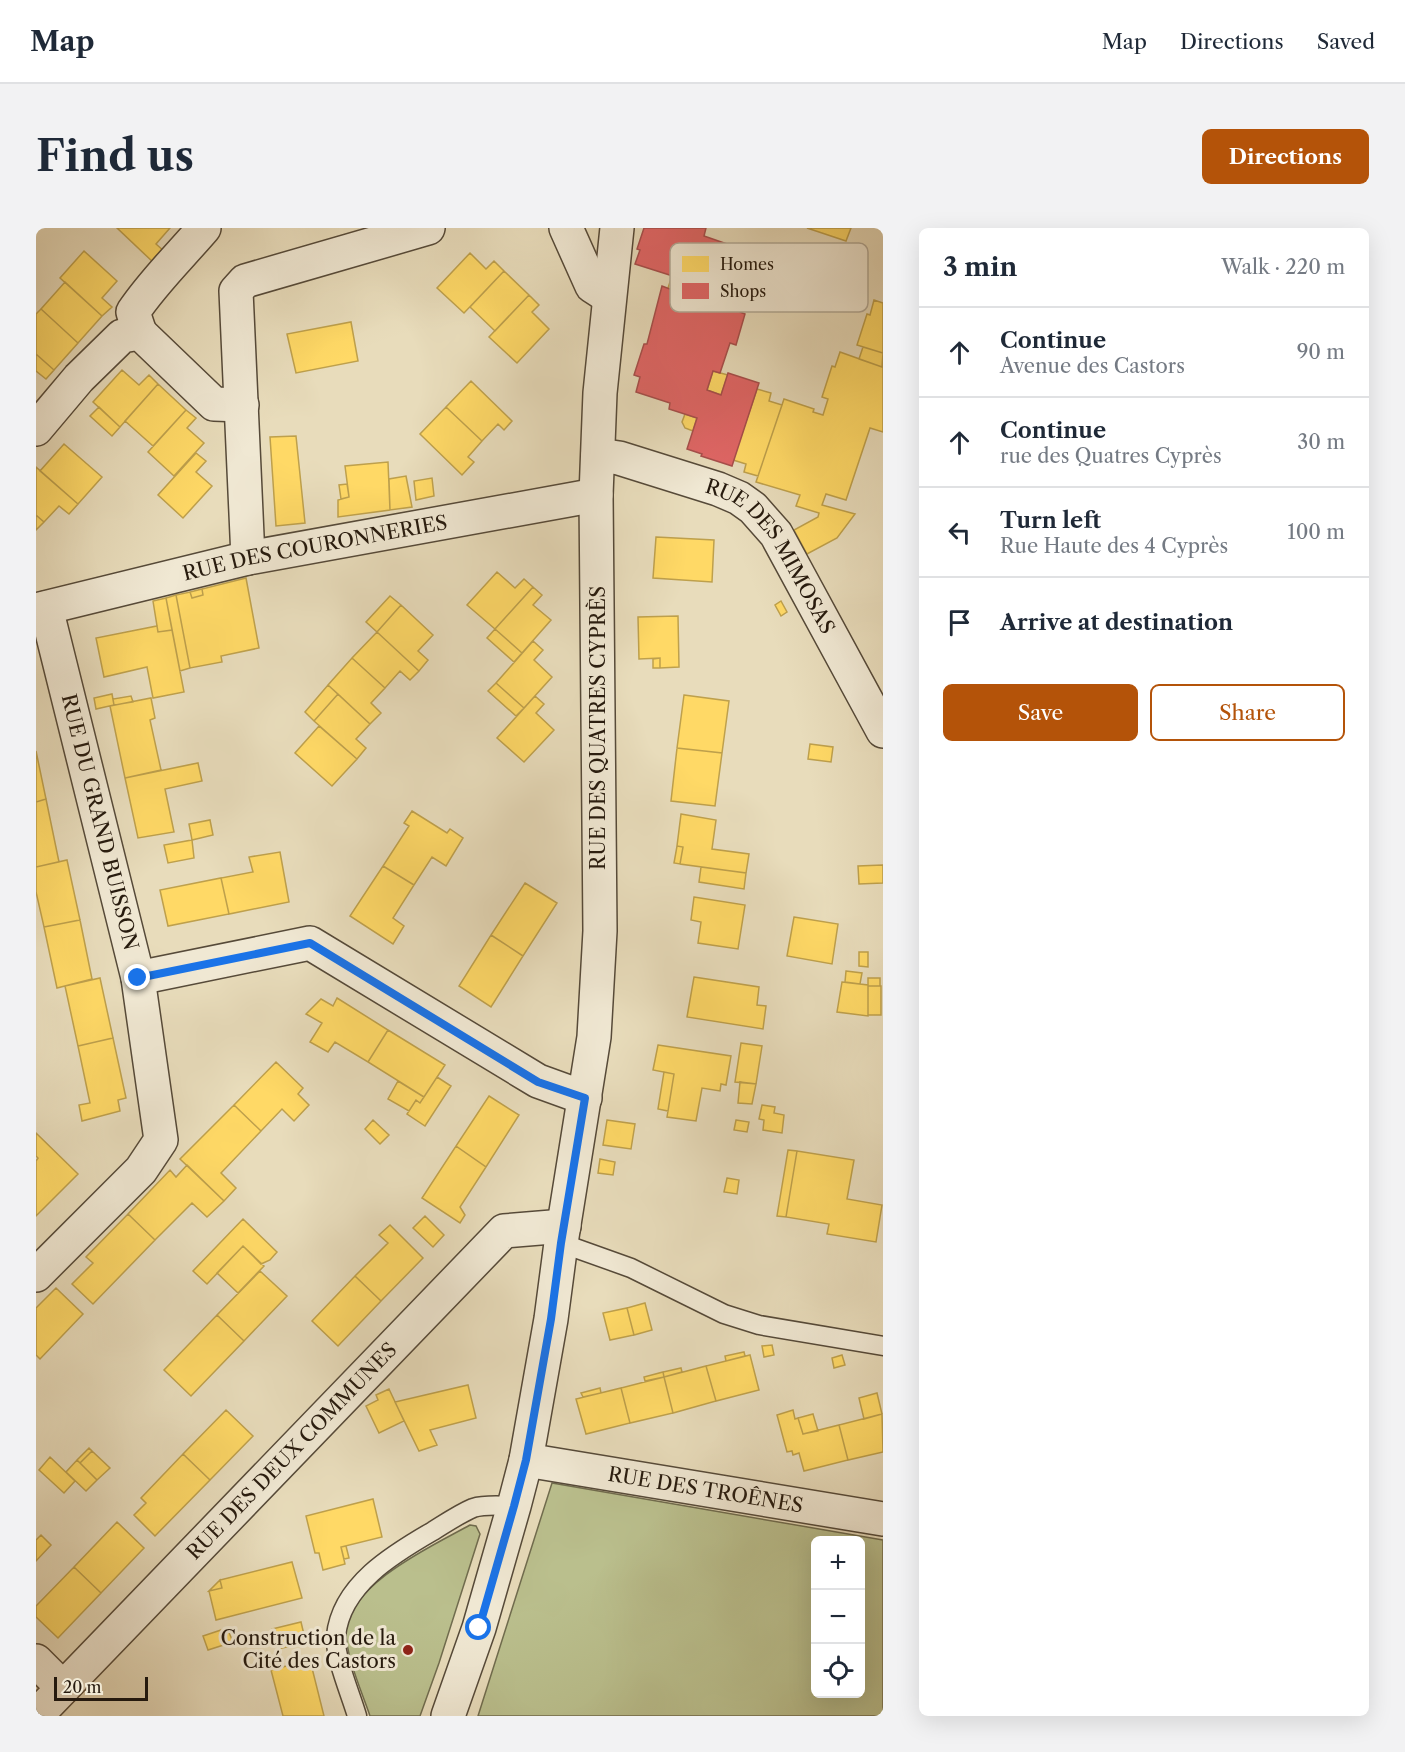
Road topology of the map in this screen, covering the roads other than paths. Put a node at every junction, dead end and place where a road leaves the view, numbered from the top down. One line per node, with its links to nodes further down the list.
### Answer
1 (204, 228): 6 (street)
2 (428, 228): 7 (street)
3 (566, 228): 5 (street)
4 (617, 228): 5 (street, RUE DES QUATRES CYPRÈS)
5 (609, 297): 9 (street, RUE DES QUATRES CYPRÈS)
6 (140, 333): 7 (street); 8 (street)
7 (242, 405): 11 (street)
8 (36, 429)
9 (598, 454): 10 (street, RUE DES QUATRES CYPRÈS); 13 (street, RUE DES MIMOSAS)
10 (596, 495): 11 (street, RUE DES COURONNERIES); 15 (street, RUE DES QUATRES CYPRÈS)
11 (248, 558): 12 (street, RUE DES COURONNERIES)
12 (41, 609): 14 (street, RUE DU GRAND BUISSON)
13 (883, 729)
14 (138, 978): 15 (street); 17 (street, RUE DU GRAND BUISSON)
15 (585, 1098): 16 (street, RUE DES QUATRES CYPRÈS)
16 (563, 1234): 18 (lane); 19 (street, RUE DES QUATRES CYPRÈS); 23 (street, RUE DES DEUX COMMUNES)
17 (36, 1275)
18 (883, 1346)
19 (526, 1460): 20 (street, RUE DES QUATRES CYPRÈS); 21 (street, RUE DES TROÊNES)
20 (514, 1506): 25 (lane); 26 (street, RUE DES QUATRES CYPRÈS)
21 (883, 1519)
22 (36, 1661): 23 (street)
23 (63, 1688): 24 (street, RUE DES DEUX COMMUNES)
24 (36, 1716)
25 (357, 1716)
26 (448, 1716)

